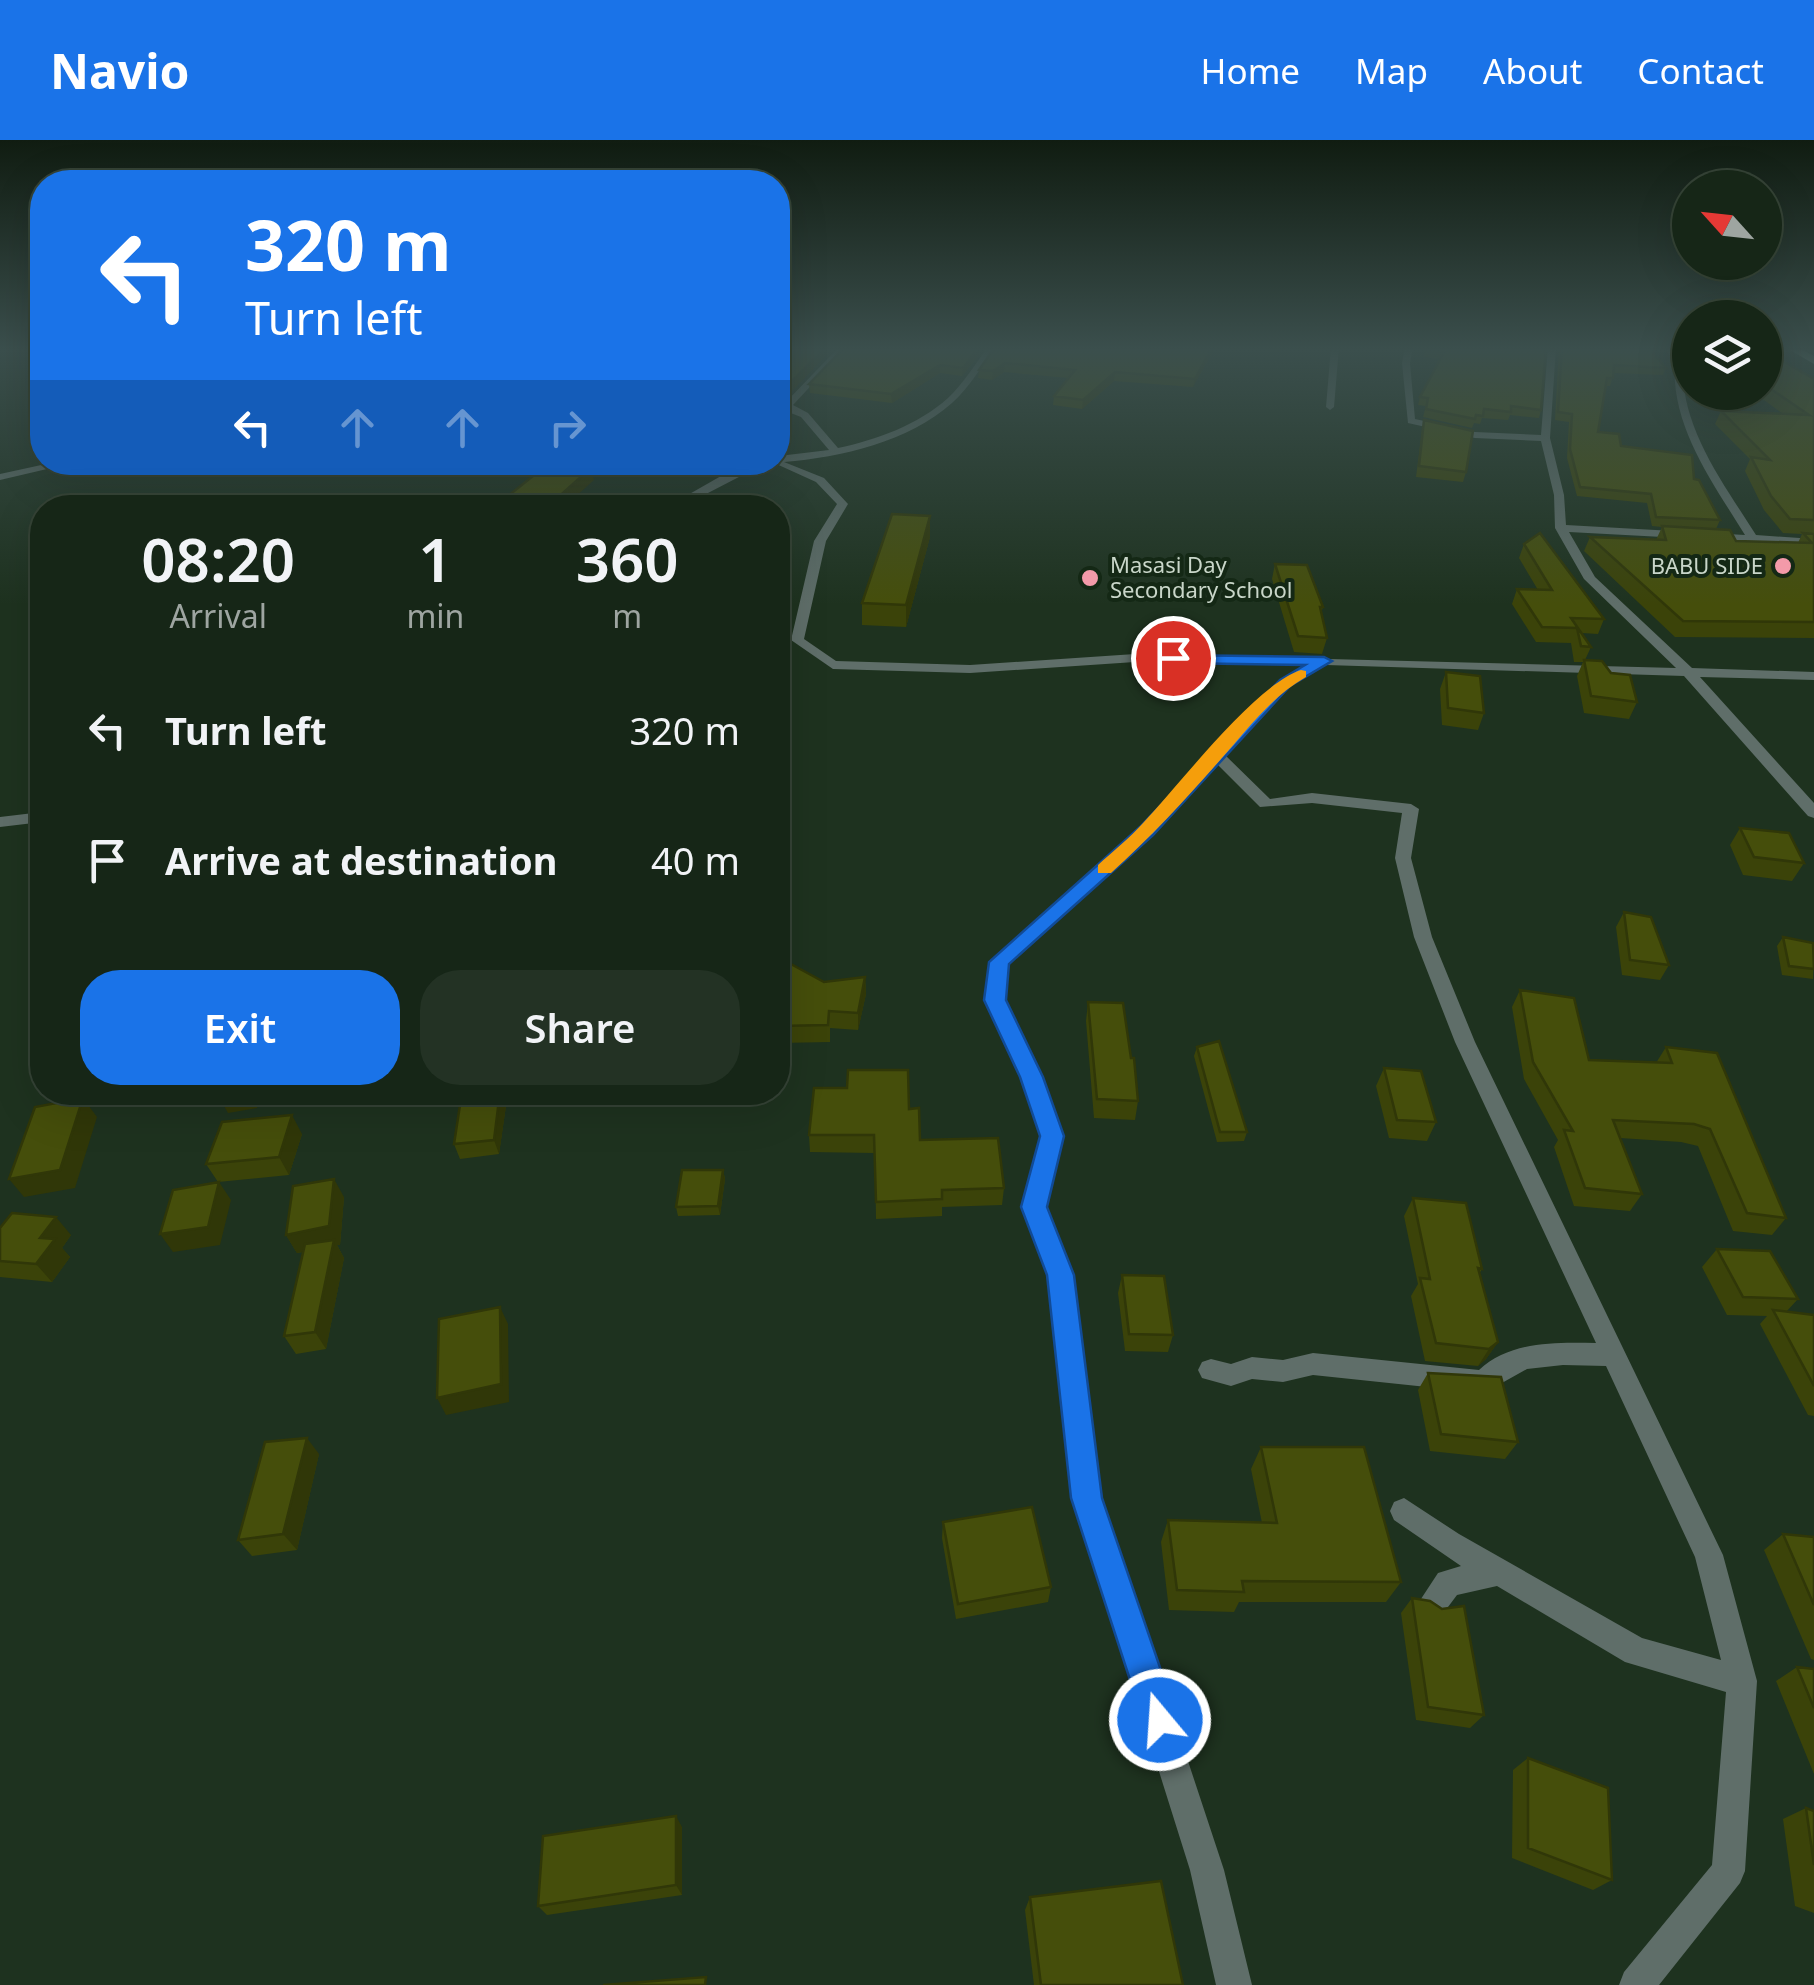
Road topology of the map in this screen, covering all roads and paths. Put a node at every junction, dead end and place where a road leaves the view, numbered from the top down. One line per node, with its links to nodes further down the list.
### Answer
1 (822, 433): 7 (street)
2 (898, 433): 7 (street)
3 (1467, 433): 6 (street)
4 (1545, 433): 6 (street)
5 (1695, 433): 15 (street)
6 (1545, 438): 14 (street)
7 (835, 451): 8 (street)
8 (790, 460)
9 (790, 467): 18 (street)
10 (30, 471): 12 (street)
11 (730, 475): 13 (street)
12 (0, 478)
13 (694, 495)
14 (1561, 528): 15 (street); 20 (street)
15 (1753, 539): 16 (street)
16 (1814, 542)
17 (790, 639): 18 (street)
18 (797, 640): 19 (street)
19 (1324, 661): 20 (street); 22 (street)
20 (1691, 675): 21 (street); 23 (street)
21 (1814, 676)
22 (1217, 754): 26 (street); 32 (street)
23 (1814, 812)
24 (30, 819): 25 (street)
25 (0, 822)
26 (1614, 1355): 27 (street); 31 (street)
27 (1212, 1370)
28 (1404, 1512): 29 (street)
29 (1499, 1571): 30 (street); 31 (street)
30 (1432, 1605)
31 (1742, 1682): 33 (street)
32 (1234, 1985)
33 (1637, 1985)

